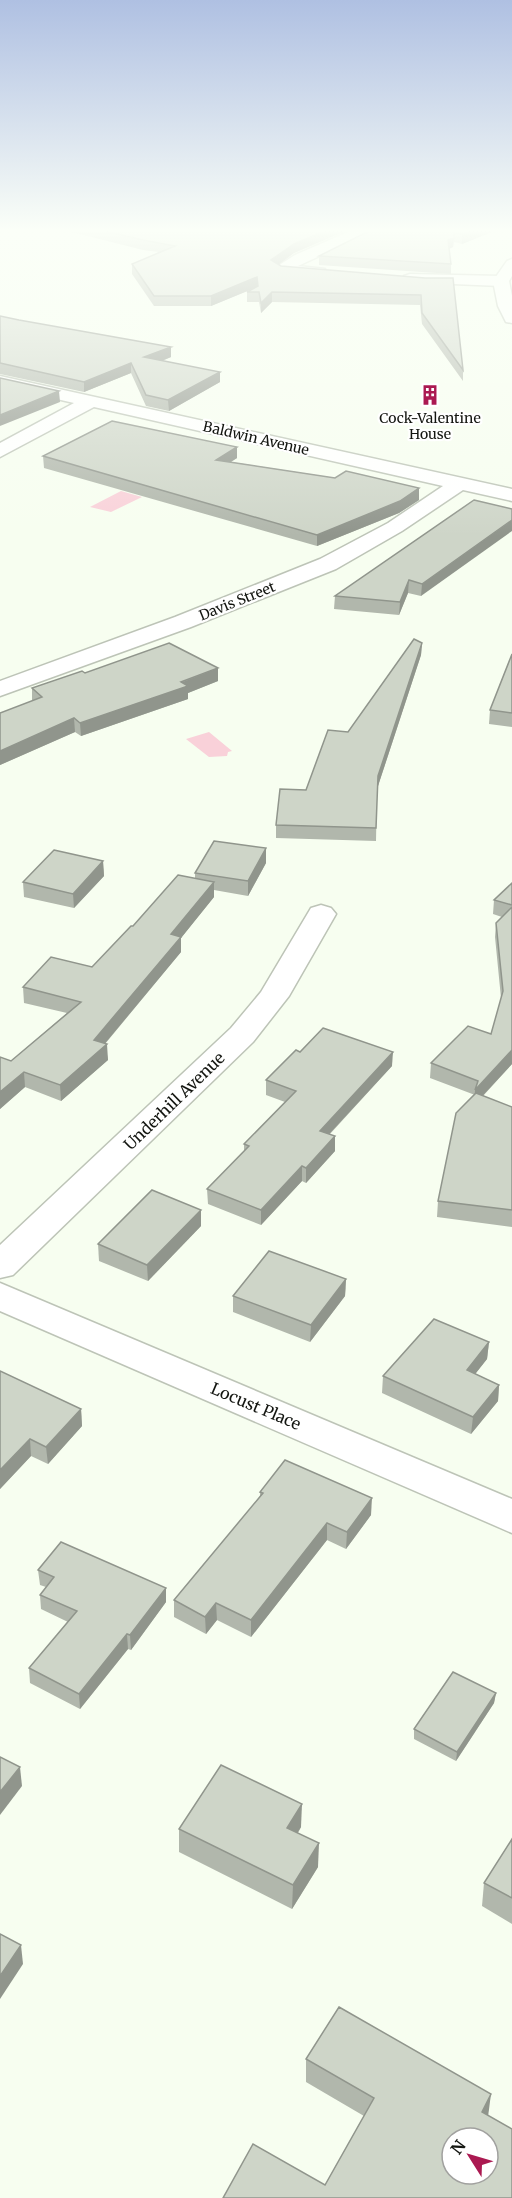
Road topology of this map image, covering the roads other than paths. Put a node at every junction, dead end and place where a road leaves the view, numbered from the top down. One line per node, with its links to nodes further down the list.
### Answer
1 (0, 381): 2 (street, Baldwin Avenue)
2 (92, 401): 3 (street); 4 (street, Baldwin Avenue)
3 (0, 451)
4 (459, 484): 5 (street, Baldwin Avenue); 6 (street, Davis Street)
5 (512, 495)
6 (0, 690)
7 (321, 914): 8 (street, Underhill Avenue)
8 (0, 1266)
9 (0, 1296): 10 (street, Locust Place)
10 (512, 1517)

